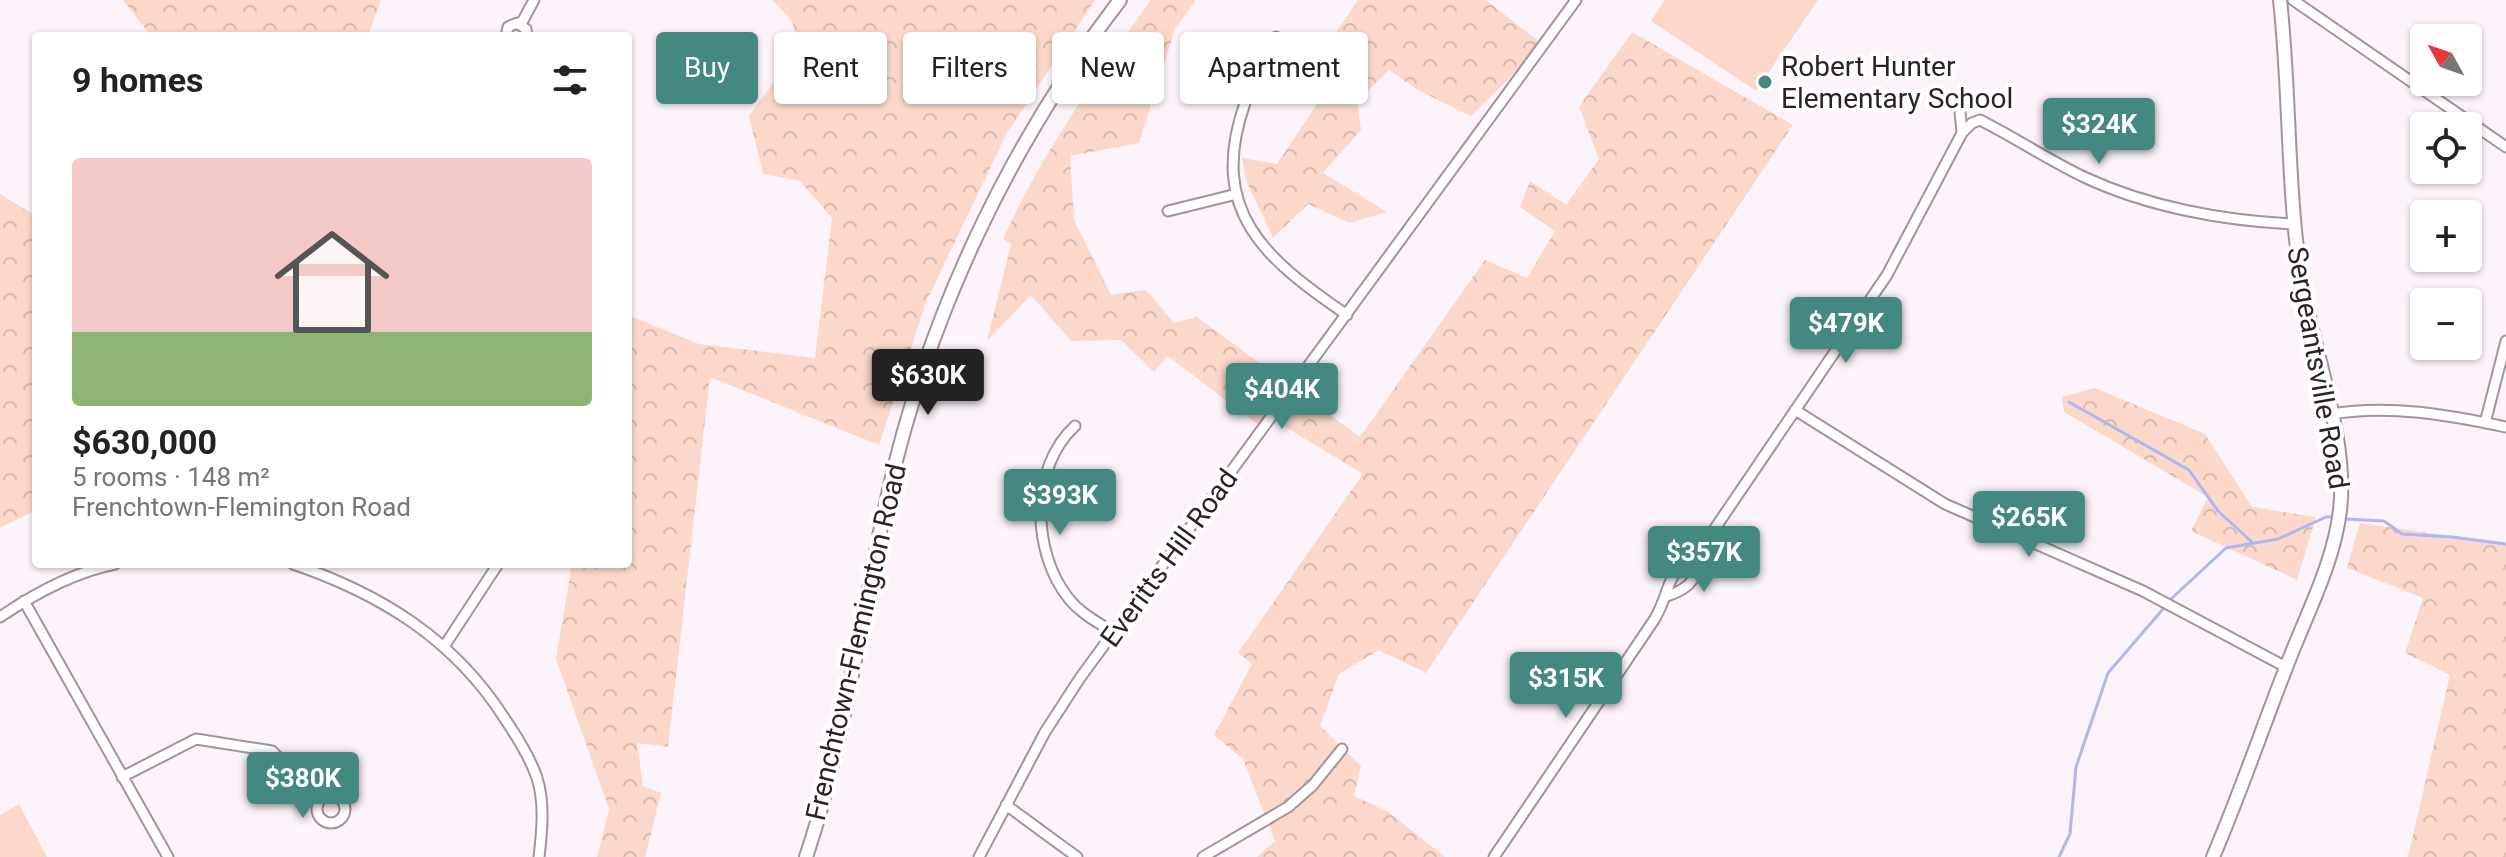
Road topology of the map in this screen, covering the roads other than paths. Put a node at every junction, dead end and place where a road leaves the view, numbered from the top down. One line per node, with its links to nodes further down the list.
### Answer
1 (534, 0): 6 (street)
2 (1120, 0): 39 (main road, Frenchtown-Flemington Road)
3 (1576, 0): 16 (street, Everitts Hill Road)
4 (2280, 0): 15 (main road, Sergeantsville Road)
5 (2293, 0): 12 (street)
6 (521, 24): 7 (street); 8 (street)
7 (507, 32)
8 (526, 32)
9 (1959, 101): 11 (street)
10 (1245, 104): 13 (street)
11 (1962, 133): 15 (street); 18 (street)
12 (2506, 147)
13 (1237, 194): 14 (street); 16 (street)
14 (1168, 211)
15 (2295, 224): 19 (main road, Sergeantsville Road)
16 (1347, 315): 30 (street, Everitts Hill Road)
17 (2506, 341): 20 (street)
18 (1795, 410): 23 (street); 32 (street)
19 (2331, 414): 20 (street); 32 (main road, Sergeantsville Road)
20 (2485, 423): 22 (street)
21 (1075, 426): 30 (street)
22 (2506, 427)
23 (1701, 556): 27 (street); 27 (street)
24 (94, 568): 28 (street)
25 (303, 568): 31 (street)
26 (495, 568): 31 (street)
27 (1667, 596): 43 (street)
28 (24, 601): 29 (street); 34 (street)
29 (0, 617)
30 (1114, 633): 36 (street, Everitts Hill Road)
31 (445, 645): 38 (street)
32 (2286, 667): 44 (main road, Sergeantsville Road)
33 (1342, 749): 42 (street)
34 (122, 777): 35 (street); 37 (street)
35 (320, 800)
36 (1006, 805): 40 (street, Everitts Hill Road); 41 (street)
37 (168, 857)
38 (539, 857)
39 (806, 857)
40 (979, 857)
41 (1077, 857)
42 (1203, 857)
43 (1494, 857)
44 (2213, 857)

